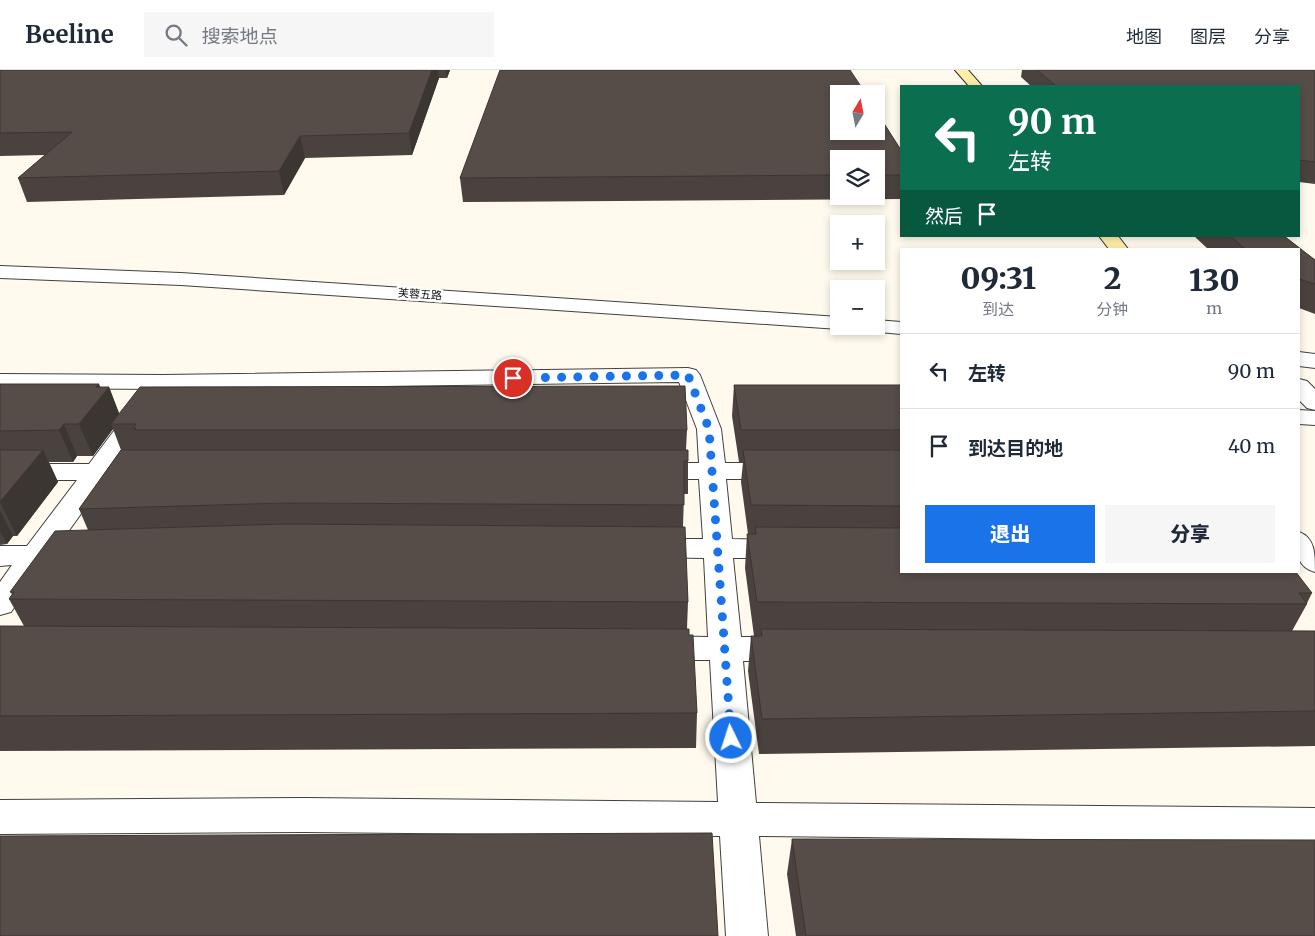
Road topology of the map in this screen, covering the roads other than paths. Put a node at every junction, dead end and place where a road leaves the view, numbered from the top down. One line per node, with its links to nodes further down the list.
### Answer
1 (962, 70): 2 (main road)
2 (975, 85)
3 (1109, 237): 4 (main road)
4 (1117, 248)
5 (0, 272): 6 (street, 芙蓉五路)
6 (830, 322)
7 (885, 327): 8 (street)
8 (900, 328)
9 (1300, 359): 10 (street)
10 (1315, 361)
11 (0, 381): 12 (street)
12 (163, 382): 18 (street); 20 (street)
13 (1300, 387): 14 (street)
14 (1315, 403)
15 (1300, 417): 16 (street)
16 (1315, 418)
17 (622, 471): 18 (street)
18 (712, 471): 22 (street); 25 (street)
19 (0, 472): 20 (street)
20 (97, 472): 21 (street); 29 (street)
21 (166, 472)
22 (802, 472)
23 (1300, 542): 30 (street)
24 (619, 548): 25 (street)
25 (717, 549): 26 (street); 33 (street)
26 (814, 549)
27 (95, 554): 29 (street)
28 (0, 556): 29 (street)
29 (35, 556): 31 (street)
30 (1315, 562)
31 (0, 604)
32 (625, 648): 33 (street)
33 (724, 648): 34 (street); 36 (street)
34 (823, 649)
35 (0, 817): 36 (street)
36 (737, 819): 37 (street); 38 (street)
37 (1315, 825)
38 (747, 936)

